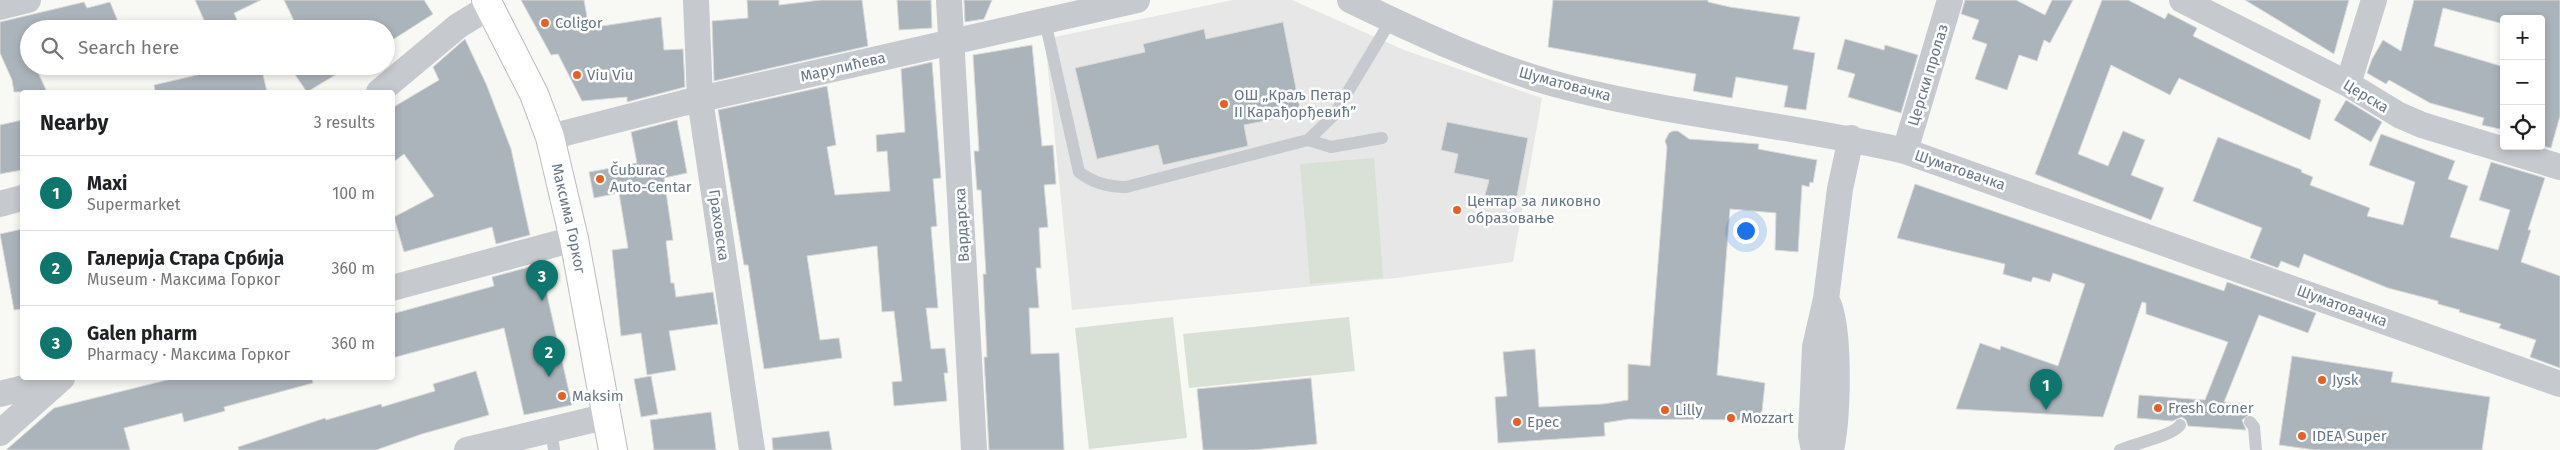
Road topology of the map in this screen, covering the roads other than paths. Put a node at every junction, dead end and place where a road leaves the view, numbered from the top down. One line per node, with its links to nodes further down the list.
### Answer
1 (28, 0): 10 (street)
2 (696, 0): 16 (street, Граховска)
3 (949, 0): 13 (street, Вардарска)
4 (1137, 0): 12 (street, Марулићева)
5 (1350, 0): 11 (street, Шуматовачка)
6 (1950, 0): 21 (street, Церски пролаз)
7 (2182, 0): 14 (street, Церска)
8 (2374, 0): 14 (street)
9 (487, 3): 15 (street); 17 (main road, Максима Горког)
10 (0, 7)
11 (1391, 20): 19 (street, Шуматовачка); 20 (lane)
12 (1045, 21): 13 (street, Марулићева); 20 (lane)
13 (952, 42): 16 (street, Марулићева); 40 (street, Вардарска)
14 (2348, 84): 22 (street, Церска)
15 (381, 90)
16 (700, 99): 17 (street, Марулићева); 39 (street, Граховска)
17 (550, 137): 25 (main road, Максима Горког)
18 (1382, 138): 20 (lane)
19 (1851, 138): 21 (street, Шуматовачка); 27 (street)
20 (1308, 140)
21 (1905, 151): 30 (street, Шуматовачка)
22 (2560, 167)
23 (20, 199): 24 (street)
24 (0, 204)
25 (574, 239): 26 (street); 32 (main road, Максима Горког)
26 (395, 287)
27 (1826, 298): 41 (street); 42 (street)
28 (54, 380): 31 (street)
29 (60, 380): 35 (street)
30 (2560, 384)
31 (0, 394)
32 (608, 416): 36 (street); 38 (main road, Максима Горког)
33 (2250, 422): 44 (lane)
34 (2180, 425): 43 (lane)
35 (0, 433)
36 (552, 439): 37 (street)
37 (467, 450)
38 (613, 450)
39 (752, 450)
40 (974, 450)
41 (1814, 450)
42 (1831, 450)
43 (2120, 450)
44 (2256, 450)

